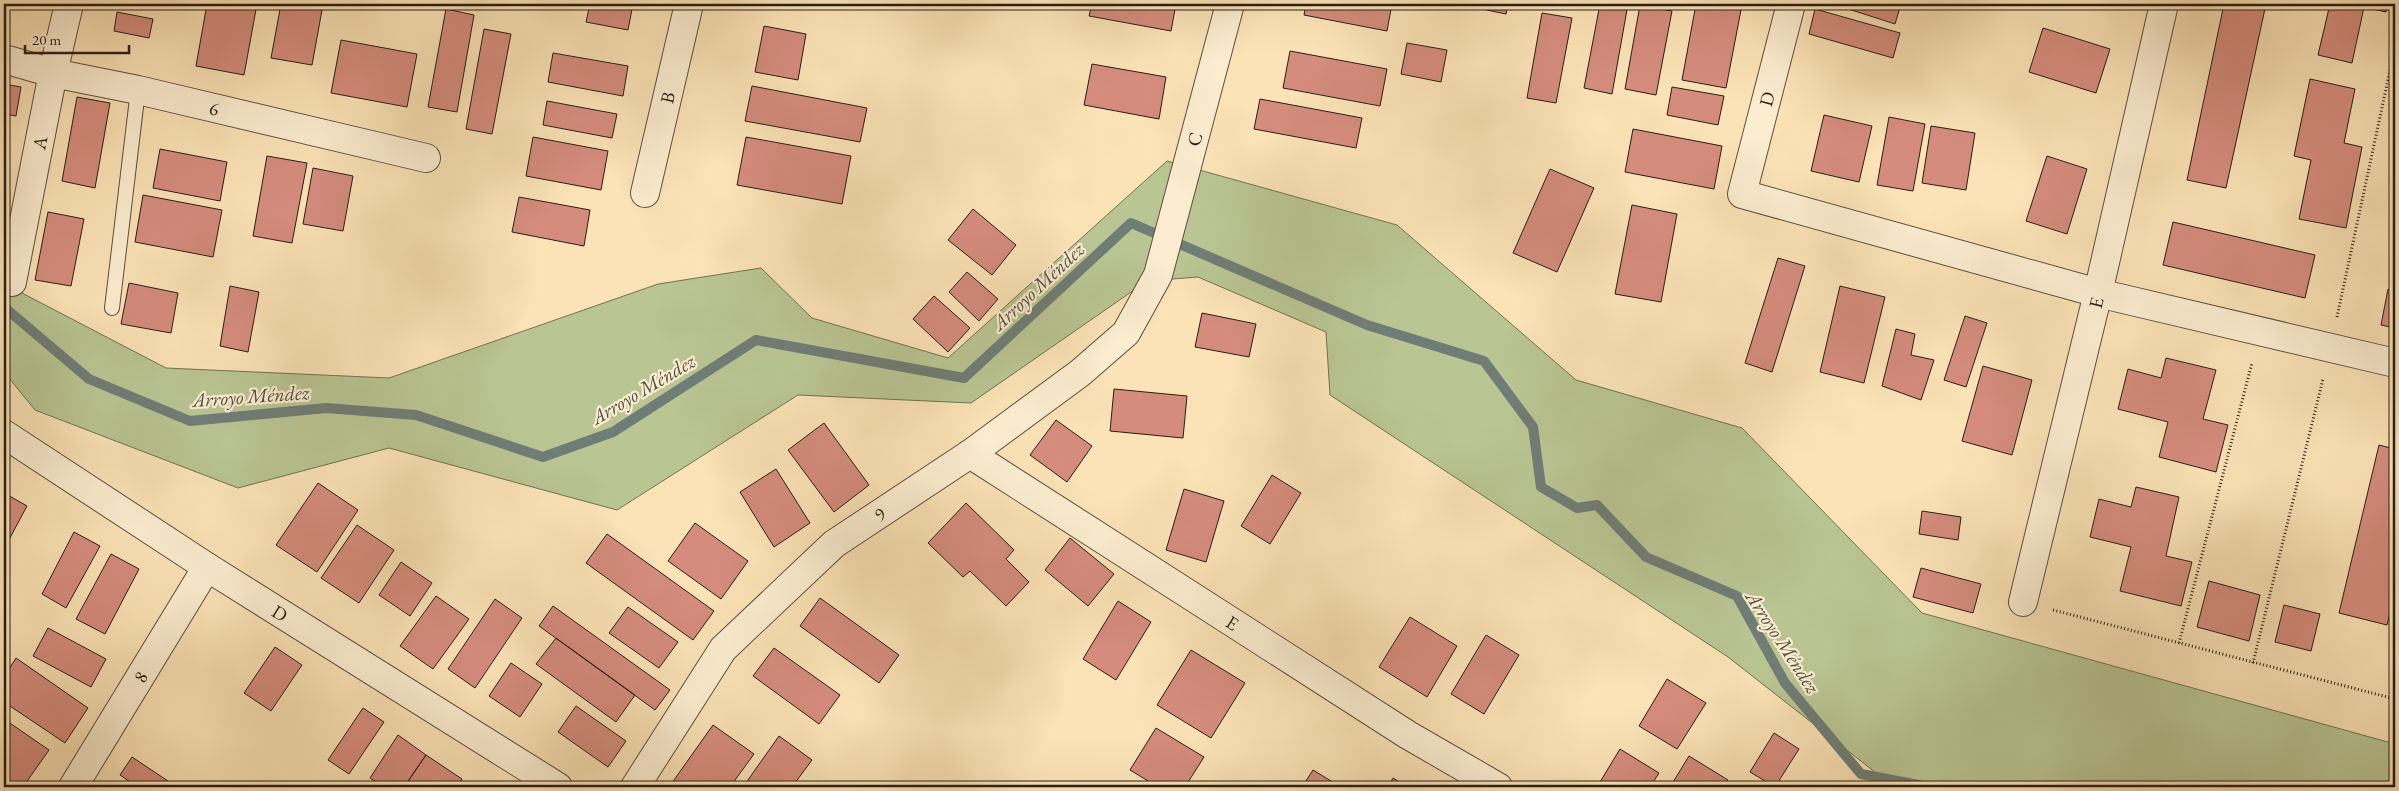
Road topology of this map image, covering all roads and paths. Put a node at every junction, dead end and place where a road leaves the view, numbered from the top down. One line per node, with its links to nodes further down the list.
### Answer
1 (70, 4): 7 (street, A)
2 (689, 4): 10 (street, B)
3 (1230, 4): 11 (street, C)
4 (1791, 4): 13 (street, D)
5 (2164, 4): 13 (street, E)
6 (4, 59): 7 (street, 6)
7 (53, 73): 8 (street, 6); 12 (street, A)
8 (138, 90): 9 (street, 6); 14 (lane)
9 (426, 158)
10 (645, 193)
11 (1158, 275): 18 (street, 9)
12 (12, 282)
13 (2098, 293): 15 (street); 20 (street, E)
14 (112, 308)
15 (2260, 331): 16 (street); 21 (path)
16 (2395, 363)
17 (4, 434): 19 (street, D)
18 (970, 454): 25 (street, 9); 26 (street, E)
19 (207, 567): 23 (street, 8); 24 (street, D)
20 (2023, 602): 21 (path)
21 (2179, 644): 22 (path)
22 (2395, 699)
23 (73, 787)
24 (558, 787)
25 (635, 787)
26 (1498, 787)

